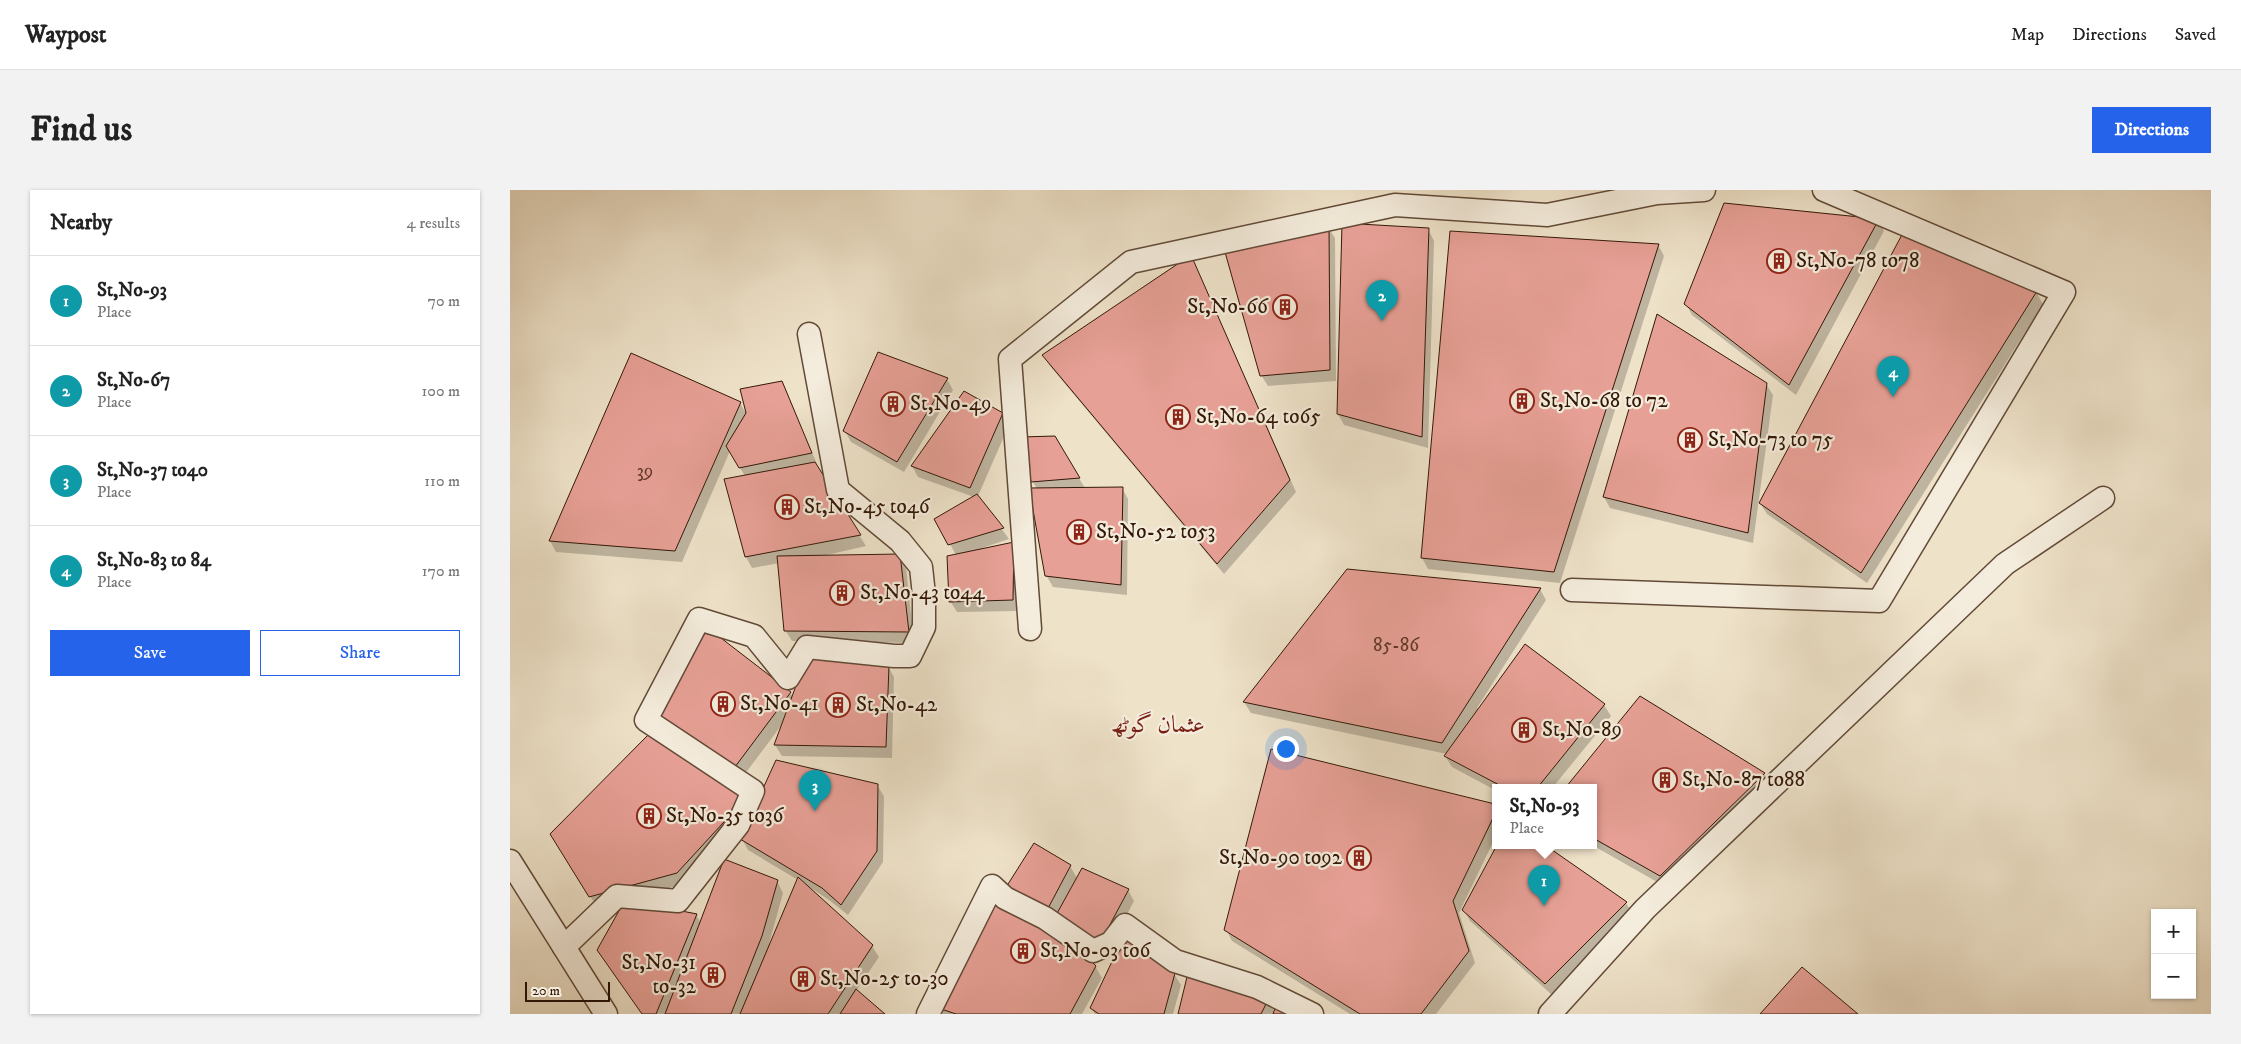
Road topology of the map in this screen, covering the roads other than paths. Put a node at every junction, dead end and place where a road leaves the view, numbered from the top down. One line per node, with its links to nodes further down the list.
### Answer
1 (1704, 190): 6 (street)
2 (1824, 190): 5 (street)
3 (809, 334): 8 (street)
4 (2103, 498): 12 (street)
5 (1572, 590)
6 (1030, 629)
7 (510, 861): 8 (street)
8 (564, 947): 9 (street)
9 (606, 1014)
10 (928, 1014): 11 (street)
11 (1312, 1014)
12 (1550, 1014)

